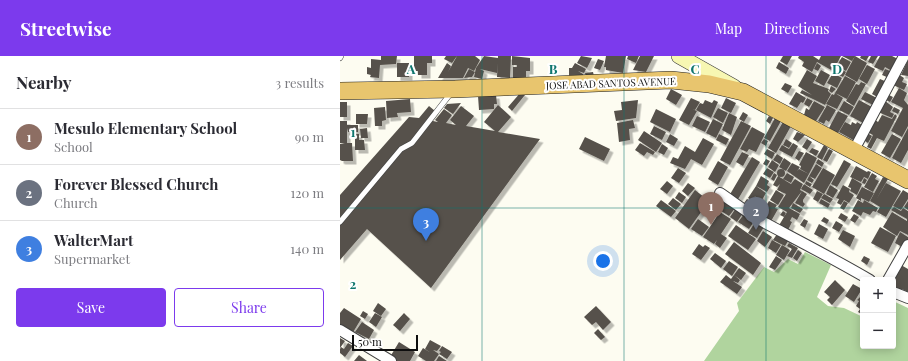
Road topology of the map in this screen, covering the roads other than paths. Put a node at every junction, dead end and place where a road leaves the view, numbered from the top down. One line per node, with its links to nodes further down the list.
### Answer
1 (680, 56): 5 (main road)
2 (904, 56): 6 (street)
3 (454, 89): 4 (highway, JOSE ABAD SANTOS AVENUE); 5 (highway, JOSE ABAD SANTOS AVENUE); 9 (lane)
4 (340, 90)
5 (743, 92): 6 (highway, JOSE ABAD SANTOS AVENUE)
6 (854, 150): 7 (highway, JOSE ABAD SANTOS AVENUE)
7 (908, 180)
8 (720, 193): 11 (street)
9 (340, 222)
10 (908, 245): 12 (street)
11 (865, 277)
12 (890, 277)
13 (896, 293): 14 (street)
14 (908, 298)
15 (340, 330): 16 (street)
16 (375, 357): 17 (street)
17 (391, 361)

